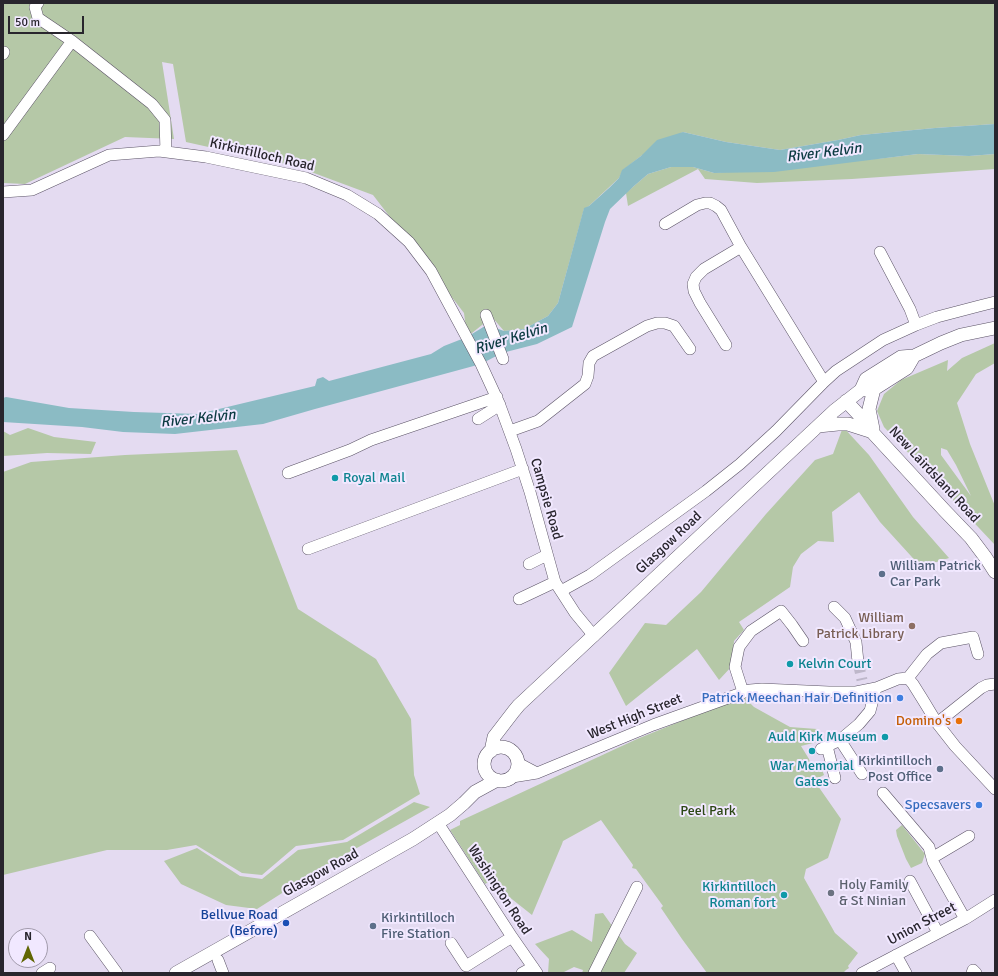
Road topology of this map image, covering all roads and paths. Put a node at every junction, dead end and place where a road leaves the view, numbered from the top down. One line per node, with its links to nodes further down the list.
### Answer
1 (38, 3): 2 (street)
2 (72, 40): 3 (street); 4 (street)
3 (3, 135)
4 (166, 152): 5 (street, Kirkintilloch Road); 16 (street, Kirkintilloch Road)
5 (3, 192)
6 (665, 224): 7 (street)
7 (741, 247): 13 (street); 17 (street)
8 (880, 252): 11 (street)
9 (995, 302): 11 (street)
10 (486, 315): 15 (street)
11 (916, 325): 17 (street)
12 (995, 328): 18 (main road, Glasgow Road)
13 (726, 345)
14 (690, 349): 23 (street)
15 (503, 359)
16 (481, 364): 19 (street, Campsie Road)
17 (824, 382): 31 (street)
18 (867, 390): 20 (main road, Glasgow Road); 24 (main road)
19 (498, 401): 21 (street); 23 (street, Campsie Road); 26 (street)
20 (846, 401): 22 (main road, Glasgow Road); 24 (main road, New Lairdsland Road)
21 (478, 419)
22 (818, 426): 24 (main road); 34 (main road, Glasgow Road)
23 (510, 432): 25 (street, Campsie Road)
24 (873, 432): 30 (main road, New Lairdsland Road)
25 (523, 469): 27 (street); 28 (street, Campsie Road)
26 (288, 473)
27 (308, 550)
28 (547, 555): 29 (street); 31 (street, Campsie Road)
29 (529, 564)
30 (995, 572)
31 (558, 587): 32 (street); 34 (street, Campsie Road)
32 (519, 599)
33 (834, 607): 37 (street)
34 (594, 636): 43 (main road, Glasgow Road)
35 (803, 641): 41 (street)
36 (978, 654): 38 (street)
37 (858, 662)
38 (908, 678): 40 (street, West High Street); 42 (street)
39 (995, 684): 42 (street)
40 (876, 688): 41 (street, West High Street); 44 (street)
41 (743, 692): 49 (street, West High Street)
42 (937, 722): 54 (street)
43 (504, 725): 45 (main road); 46 (main road, Glasgow Road)
44 (840, 740): 50 (street); 52 (street)
45 (509, 750): 46 (main road); 47 (main road)
46 (491, 751): 48 (main road)
47 (518, 763): 49 (street); 51 (main road)
48 (485, 770): 53 (main road); 55 (main road, Glasgow Road)
49 (537, 773): 51 (street, West High Street)
50 (862, 774)
51 (512, 777): 53 (main road)
52 (835, 778)
53 (497, 780): 55 (main road, Glasgow Road)
54 (995, 789)
55 (475, 792): 57 (main road, Glasgow Road)
56 (882, 793): 59 (street)
57 (438, 823): 66 (street, Washington Road); 73 (main road, Glasgow Road)
58 (969, 836): 59 (street)
59 (932, 858): 63 (street)
60 (910, 881): 64 (street)
61 (637, 887): 76 (street)
62 (995, 900): 63 (street, Union Street)
63 (965, 919): 64 (street, Union Street)
64 (938, 934): 68 (street, Union Street)
65 (90, 936): 72 (street)
66 (512, 937): 70 (street); 71 (street, Washington Road)
67 (451, 943): 70 (street)
68 (896, 955): 77 (street, Union Street); 78 (street)
69 (218, 960): 74 (street)
70 (468, 969)
71 (535, 970): 75 (street)
72 (117, 973)
73 (176, 973)
74 (223, 973)
75 (522, 973)
76 (594, 973)
77 (862, 973)
78 (906, 973)
79 (972, 973): 80 (street)
80 (976, 973)

